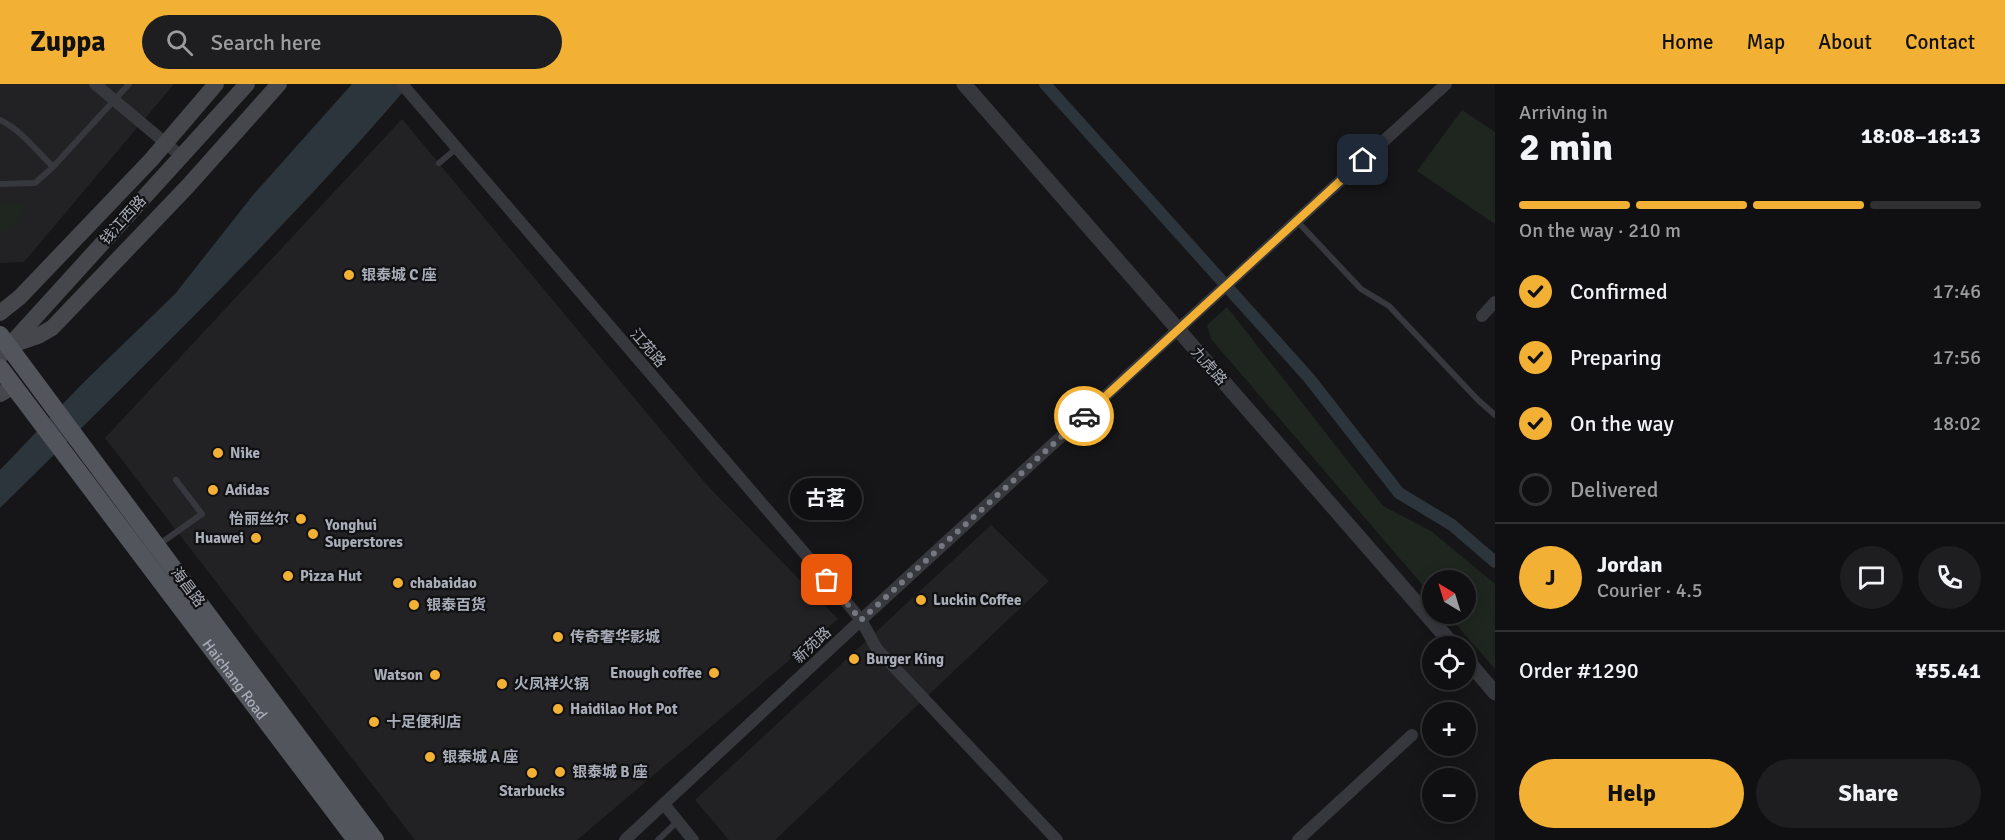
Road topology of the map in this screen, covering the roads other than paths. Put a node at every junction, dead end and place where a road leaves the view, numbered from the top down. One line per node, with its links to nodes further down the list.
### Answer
1 (95, 84): 9 (street)
2 (129, 84): 9 (lane)
3 (216, 84): 11 (main road)
4 (247, 84): 13 (main road, 钱江西路)
5 (279, 84): 23 (main road)
6 (402, 84): 12 (street, 江苑路)
7 (964, 84): 22 (street, 九虎路)
8 (1446, 84): 18 (street, 新苑路)
9 (114, 100): 11 (street); 16 (lane)
10 (0, 120): 16 (lane)
11 (164, 142): 13 (street); 14 (main road)
12 (457, 148): 15 (lane); 31 (street, 江苑路)
13 (181, 156): 14 (main road); 23 (main road, 钱江西路)
14 (150, 160): 20 (main road)
15 (439, 163)
16 (53, 167): 17 (lane)
17 (0, 184)
18 (1296, 220): 22 (street, 新苑路); 27 (lane)
19 (1495, 302): 21 (street)
20 (0, 314)
21 (1482, 316)
22 (1177, 330): 31 (street, 新苑路); 32 (street, 九虎路)
23 (3, 346): 26 (main road, 海昌路)
24 (0, 368): 25 (main road, 海昌路)
25 (7, 390): 26 (main road, 海昌路)
26 (45, 412): 28 (main road, 海昌路); 30 (main road, 海昌路)
27 (1495, 415)
28 (70, 460): 38 (main road, Haichang Road)
29 (176, 480): 30 (lane)
30 (157, 546): 39 (main road, 海昌路)
31 (861, 620): 36 (street, 新苑路); 43 (street, 江苑路)
32 (1445, 636)
33 (1476, 671): 34 (street)
34 (1495, 693)
35 (1412, 735): 44 (street)
36 (664, 804): 37 (street); 40 (street, 新苑路)
37 (678, 821): 41 (lane); 42 (street)
38 (356, 840)
39 (375, 840)
40 (625, 840)
41 (658, 840)
42 (693, 840)
43 (1057, 840)
44 (1298, 840)

